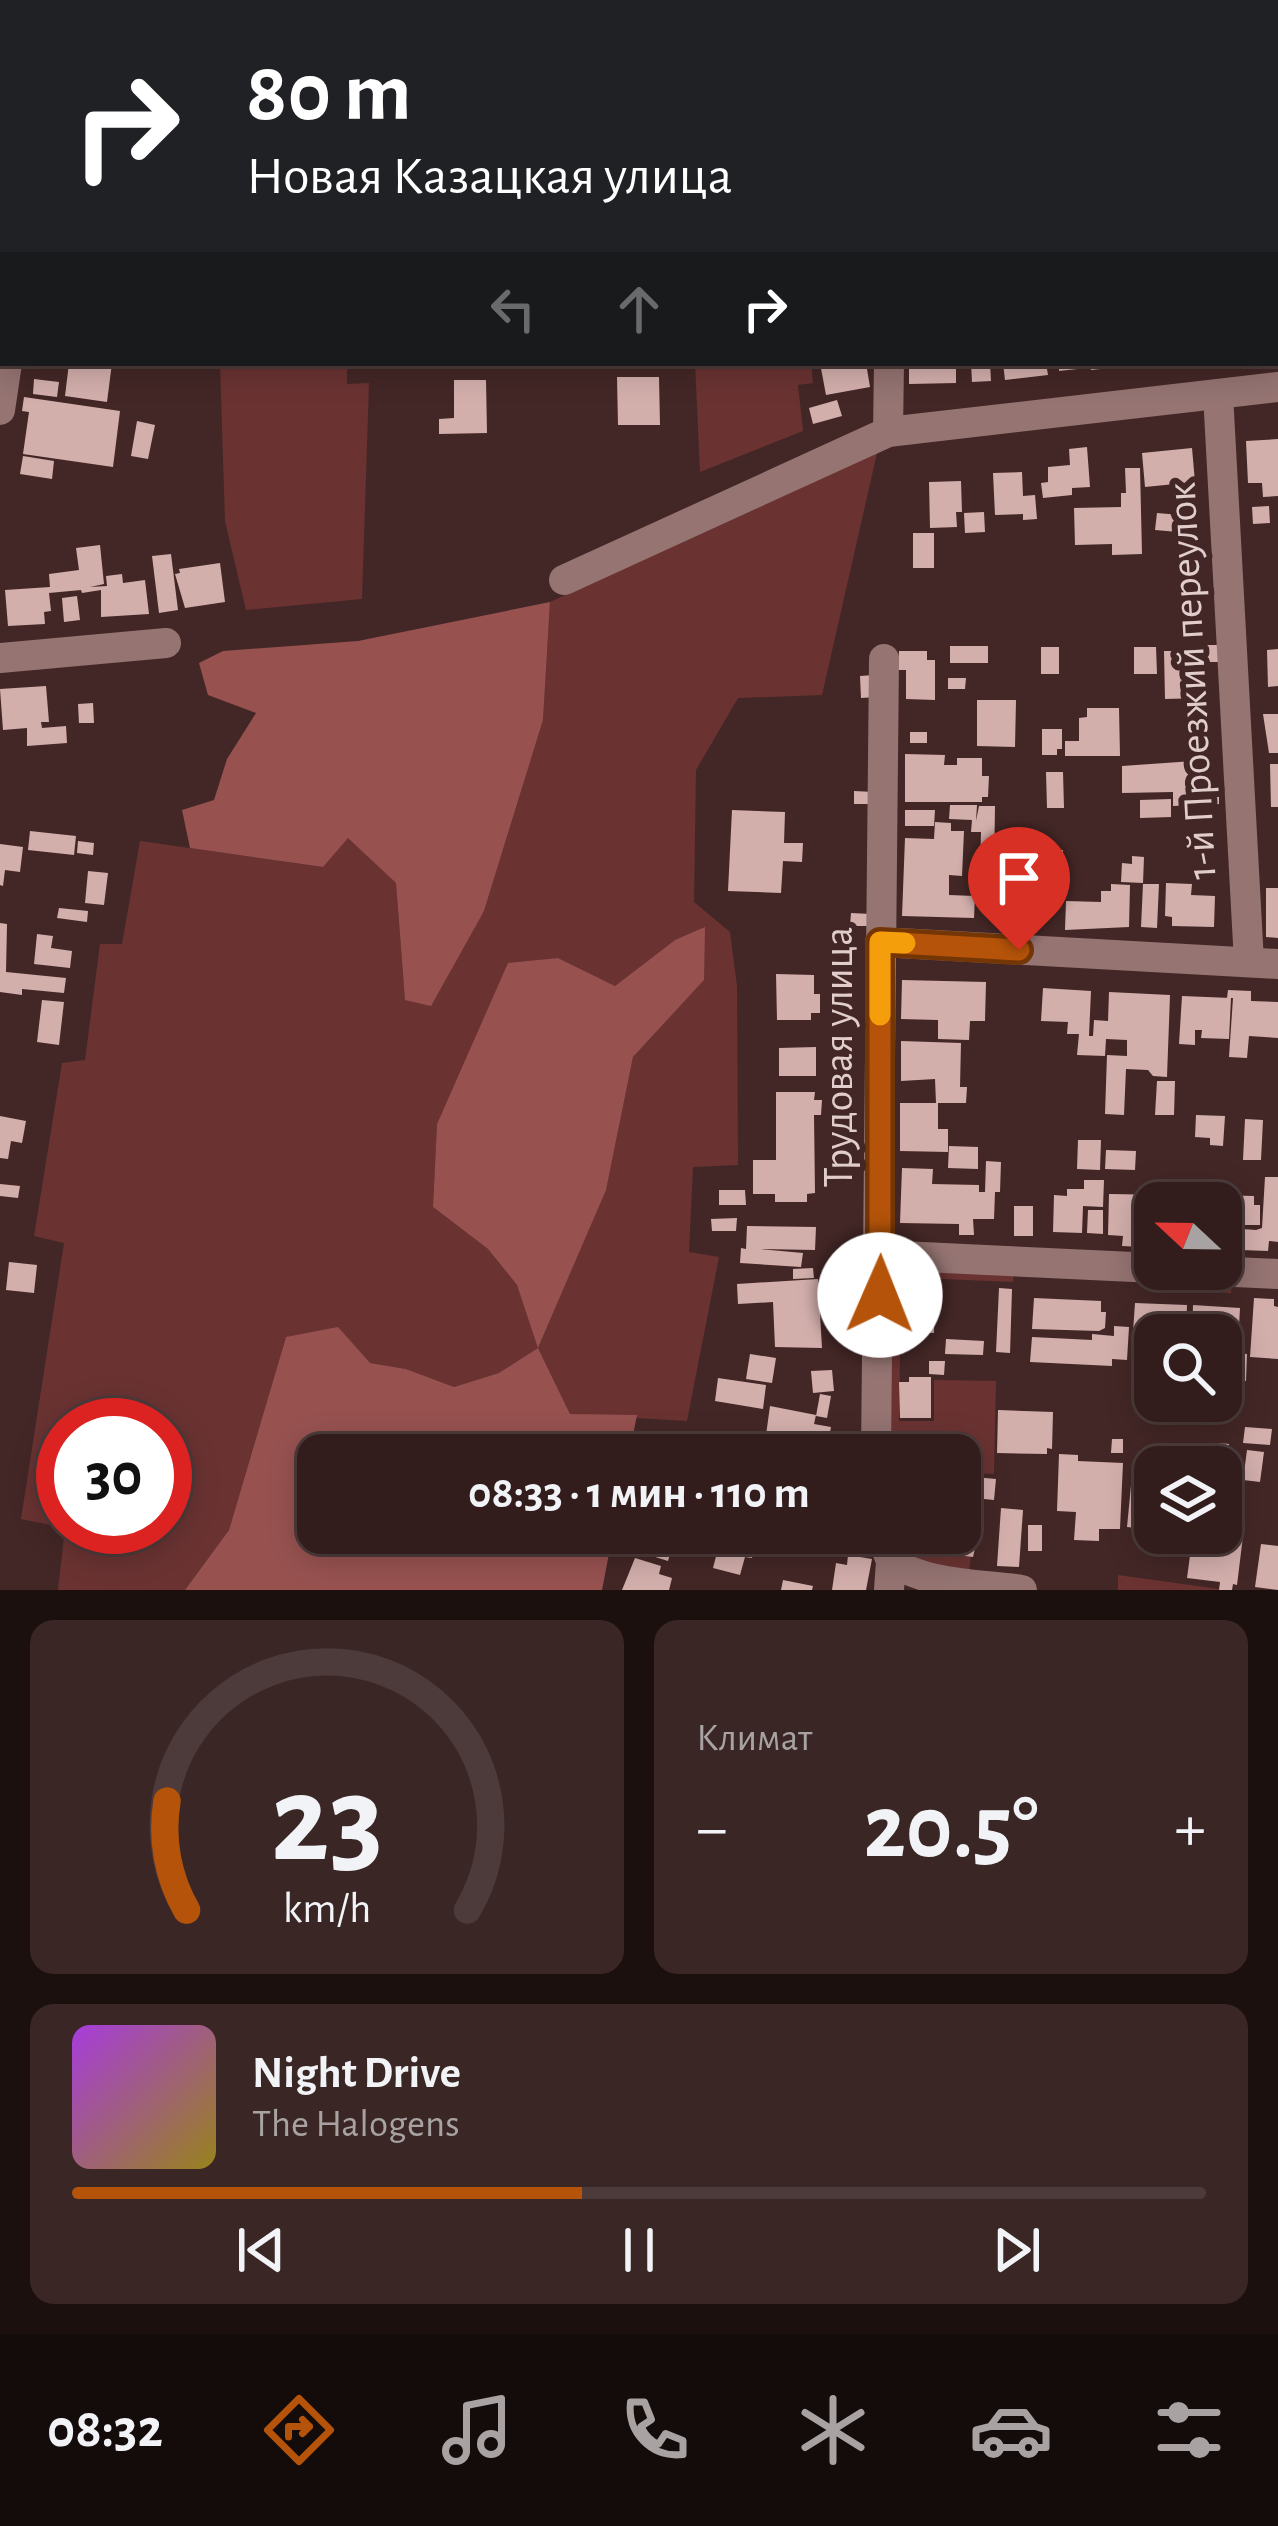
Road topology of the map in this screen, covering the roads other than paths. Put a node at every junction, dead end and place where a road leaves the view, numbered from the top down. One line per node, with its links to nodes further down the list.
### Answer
1 (7, 366): 5 (street)
2 (889, 366): 6 (street)
3 (1278, 387): 4 (street)
4 (1218, 394): 6 (street); 12 (street, 1-й Проезжий переулок)
5 (0, 410)
6 (888, 432): 7 (street)
7 (564, 580)
8 (166, 644): 9 (street)
9 (0, 658)
10 (884, 659): 11 (street, Трудовая улица)
11 (880, 942): 12 (street); 13 (street, Трудовая улица)
12 (1264, 963)
13 (880, 1256): 14 (street); 17 (street, Трудовая улица)
14 (1134, 1267)
15 (1242, 1272): 16 (street)
16 (1278, 1274)
17 (876, 1434)
18 (887, 1561): 19 (street)
19 (1022, 1590)

